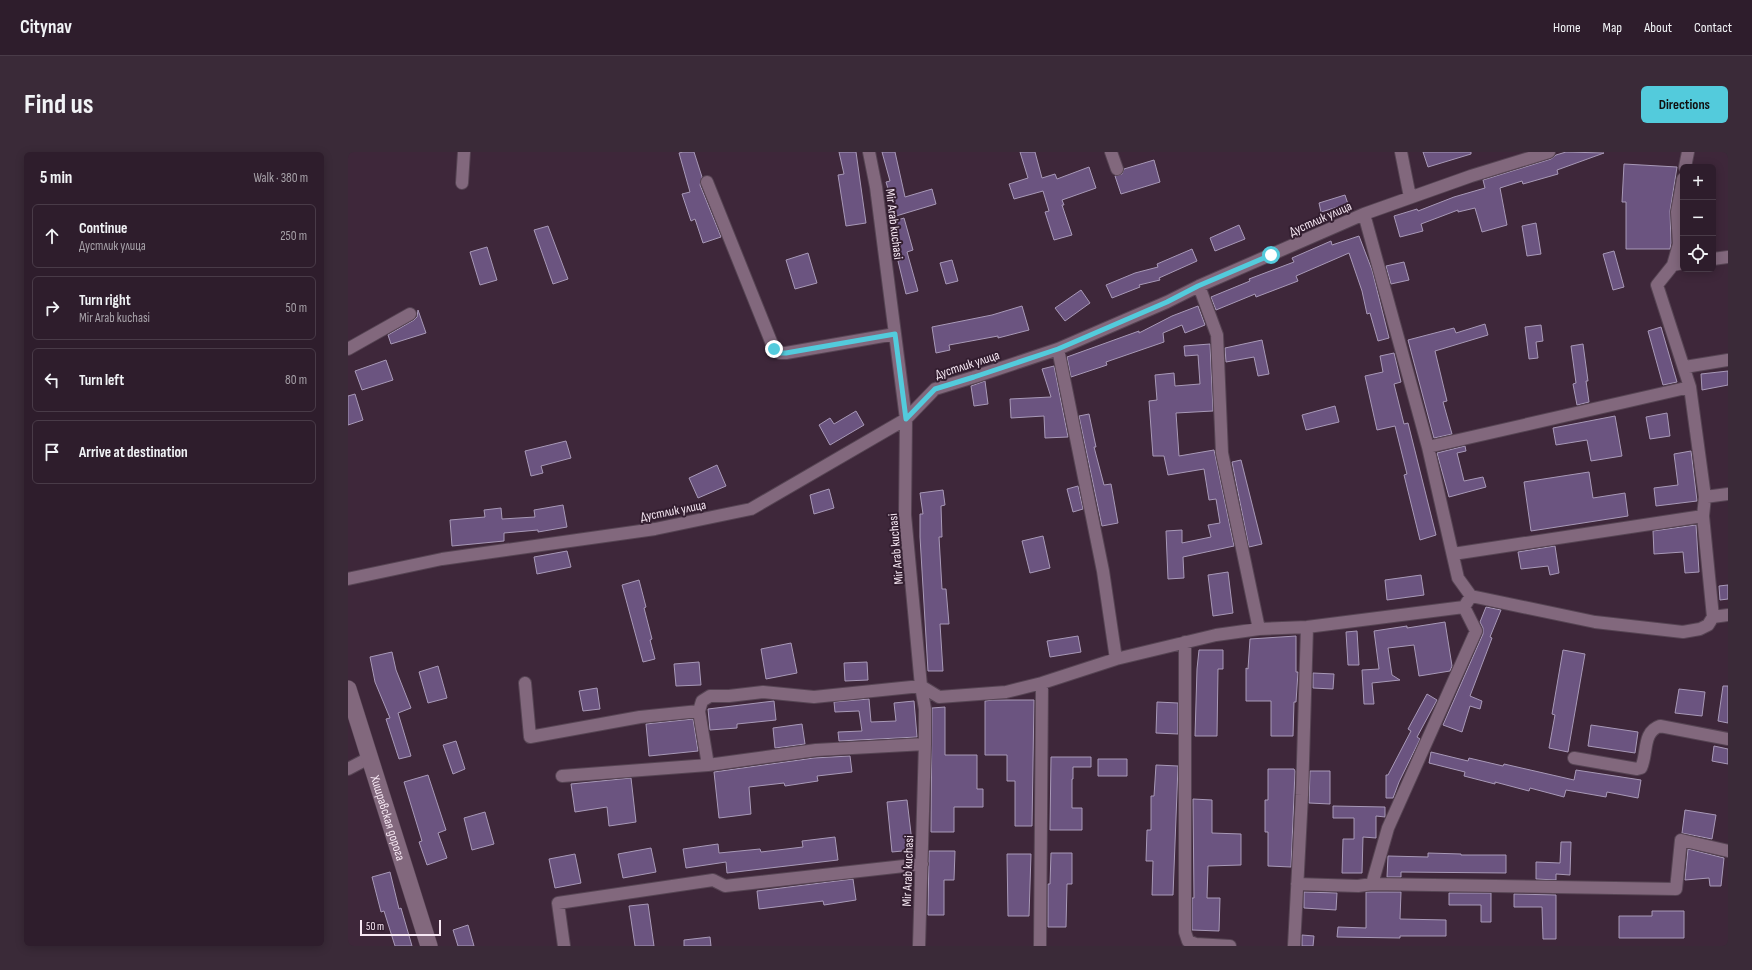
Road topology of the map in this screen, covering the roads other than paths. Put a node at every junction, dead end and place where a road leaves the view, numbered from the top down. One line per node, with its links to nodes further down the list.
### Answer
1 (464, 152): 10 (street)
2 (869, 152): 19 (street, Mir Arab kuchasi)
3 (1111, 152): 8 (street)
4 (1401, 152): 12 (street)
5 (1549, 152): 12 (street, Дустлик улица)
6 (1688, 152): 7 (street)
7 (1686, 164)
8 (1117, 169)
9 (707, 182): 19 (street)
10 (462, 183)
11 (1680, 195): 16 (street)
12 (1410, 197): 13 (street, Дустлик улица)
13 (1364, 214): 17 (street, Дустлик улица); 26 (street)
14 (1728, 257): 15 (street)
15 (1716, 259)
16 (1678, 264): 23 (street)
17 (1198, 286): 21 (street, Дустлик улица); 37 (street)
18 (410, 314): 20 (street)
19 (895, 334): 25 (street, Mir Arab kuchasi)
20 (348, 348)
21 (1058, 349): 25 (street, Дустлик улица); 39 (street)
22 (1728, 360): 23 (street)
23 (1684, 367): 24 (street)
24 (1690, 387): 26 (street); 28 (street)
25 (906, 419): 31 (street, Дустлик улица); 42 (street, Mir Arab kuchasi)
26 (1428, 447): 30 (street)
27 (1728, 494): 28 (street)
28 (1705, 497): 29 (street)
29 (1703, 516): 30 (street); 35 (street)
30 (1453, 554): 32 (street)
31 (348, 578)
32 (1471, 596): 33 (street); 35 (street)
33 (1464, 607): 36 (street); 55 (street)
34 (1728, 615): 35 (street)
35 (1713, 617)
36 (1307, 627): 37 (street); 54 (street)
37 (1258, 629): 38 (street)
38 (1185, 642): 39 (street); 60 (street)
39 (1116, 659): 41 (street)
40 (526, 683): 44 (street)
41 (1042, 683): 42 (street); 59 (street)
42 (921, 686): 44 (street); 46 (street, Mir Arab kuchasi)
43 (348, 689): 47 (main road, Хишравская дорога)
44 (699, 712): 49 (street)
45 (1728, 739): 48 (street)
46 (925, 744): 49 (street); 53 (street, Mir Arab kuchasi)
47 (369, 758): 50 (street); 56 (main road, Хишравская дорога)
48 (1574, 758)
49 (708, 765): 51 (street)
50 (348, 769)
51 (562, 776)
52 (1728, 851): 55 (street)
53 (922, 864): 57 (street); 58 (street, Mir Arab kuchasi)
54 (1297, 884): 55 (street); 61 (street)
55 (1372, 884)
56 (429, 946)
57 (564, 946)
58 (919, 946)
59 (1040, 946)
60 (1230, 946)
61 (1294, 946)

